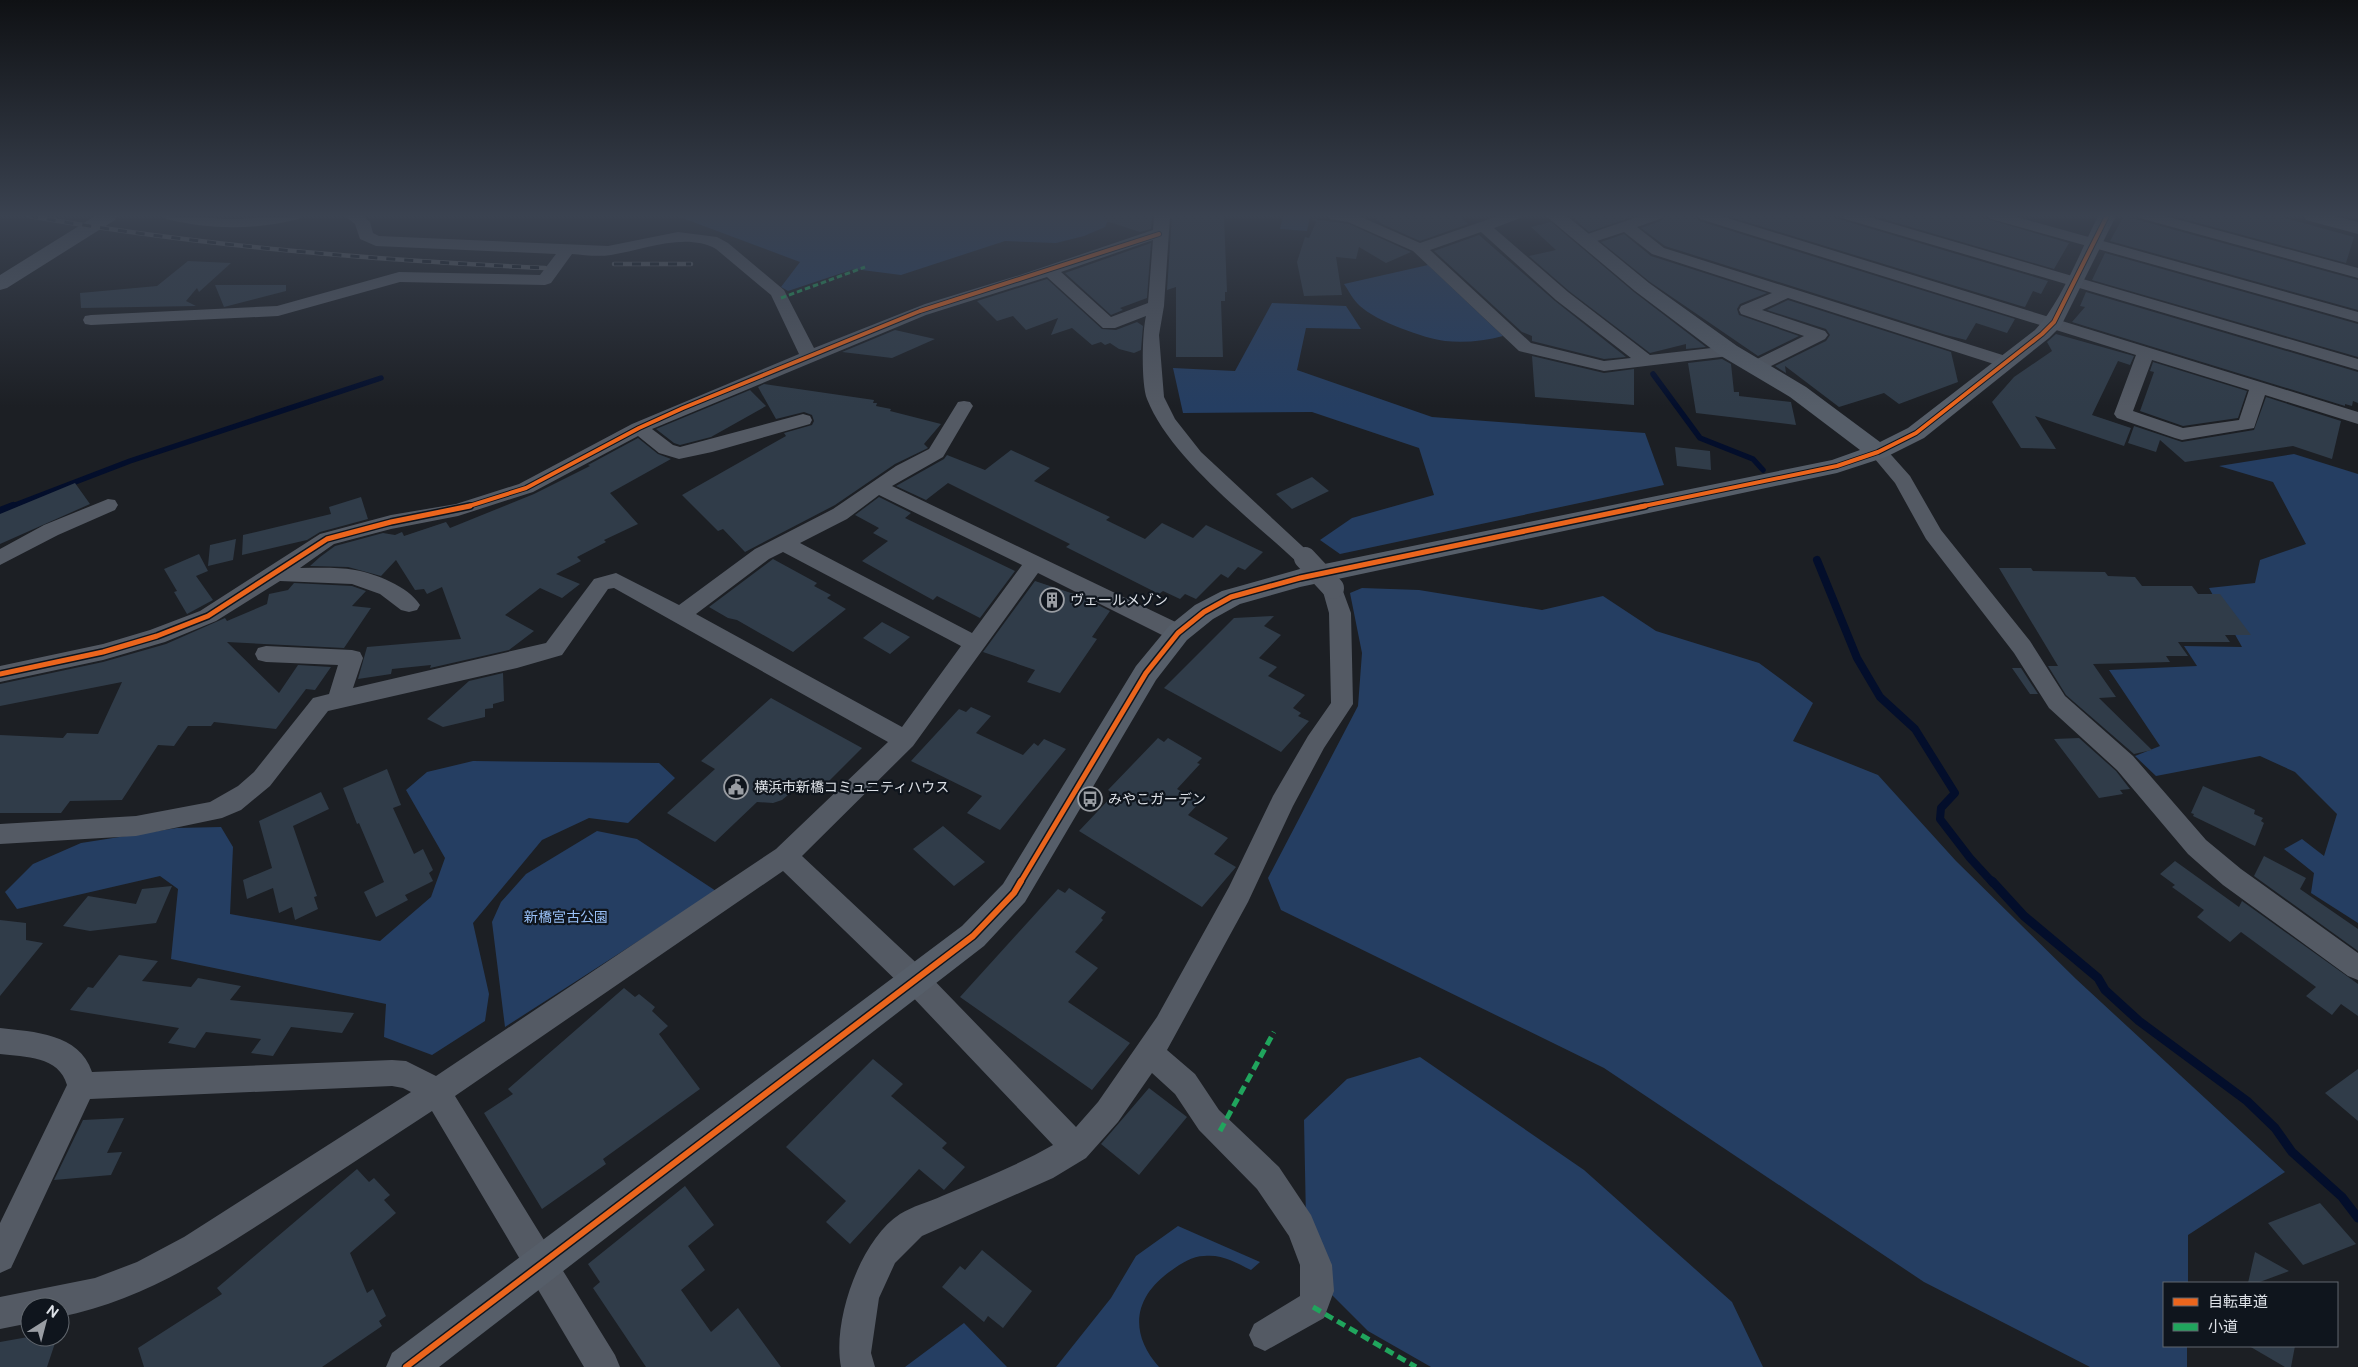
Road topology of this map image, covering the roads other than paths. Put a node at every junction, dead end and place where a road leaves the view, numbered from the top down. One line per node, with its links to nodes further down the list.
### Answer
1 (389, 280): 18 (street)
2 (762, 280): 22 (street)
3 (1025, 280): 22 (street)
4 (1059, 280): 16 (street)
5 (1157, 280): 16 (street)
6 (1453, 280): 23 (street)
7 (1544, 280): 23 (street)
8 (1633, 280): 20 (street)
9 (1749, 280): 15 (street)
10 (1909, 280): 19 (street)
11 (2064, 280): 14 (street)
12 (2076, 280): 14 (street)
13 (2221, 280): 17 (street)
14 (2075, 283): 19 (street); 25 (street)
15 (1787, 292): 24 (street); 26 (street)
16 (1156, 306): 52 (street, bridge)
17 (2358, 318)
18 (91, 320)
19 (2051, 324): 21 (street); 24 (street)
20 (1730, 351): 23 (street); 26 (street)
21 (2146, 353): 27 (street); 27 (street)
22 (809, 356): 31 (street)
23 (1646, 362)
24 (2006, 362): 32 (street)
25 (2358, 365)
26 (1755, 367): 32 (street)
27 (2259, 387): 29 (street)
28 (964, 406): 33 (street)
29 (2358, 418)
30 (803, 420): 31 (street)
31 (639, 428): 38 (street)
32 (1878, 452): 41 (street); 49 (street)
33 (878, 487): 35 (street); 37 (street)
34 (108, 505): 36 (street)
35 (783, 543): 40 (street); 42 (street)
36 (0, 558)
37 (1035, 562): 41 (street); 42 (street)
38 (276, 574): 39 (street); 44 (street)
39 (409, 605)
40 (679, 616): 45 (street); 46 (street)
41 (1178, 633): 50 (street)
42 (975, 644): 46 (street)
43 (266, 654): 45 (street)
44 (0, 674)
45 (338, 701): 47 (street)
46 (905, 740): 48 (street)
47 (0, 834)
48 (785, 856): 50 (street); 54 (street)
49 (2358, 968)
50 (916, 981): 55 (street); 57 (street)
51 (0, 1041): 53 (street)
52 (1149, 1052): 55 (street); 61 (street)
53 (82, 1086): 54 (street); 56 (street)
54 (436, 1092): 57 (street); 58 (street)
55 (1076, 1148): 64 (street)
56 (0, 1257)
57 (541, 1265): 62 (street); 63 (street)
58 (70, 1299)
59 (20, 1309): 60 (street)
60 (0, 1313)
61 (1265, 1335)
62 (406, 1367)
63 (604, 1367)
64 (858, 1367)

